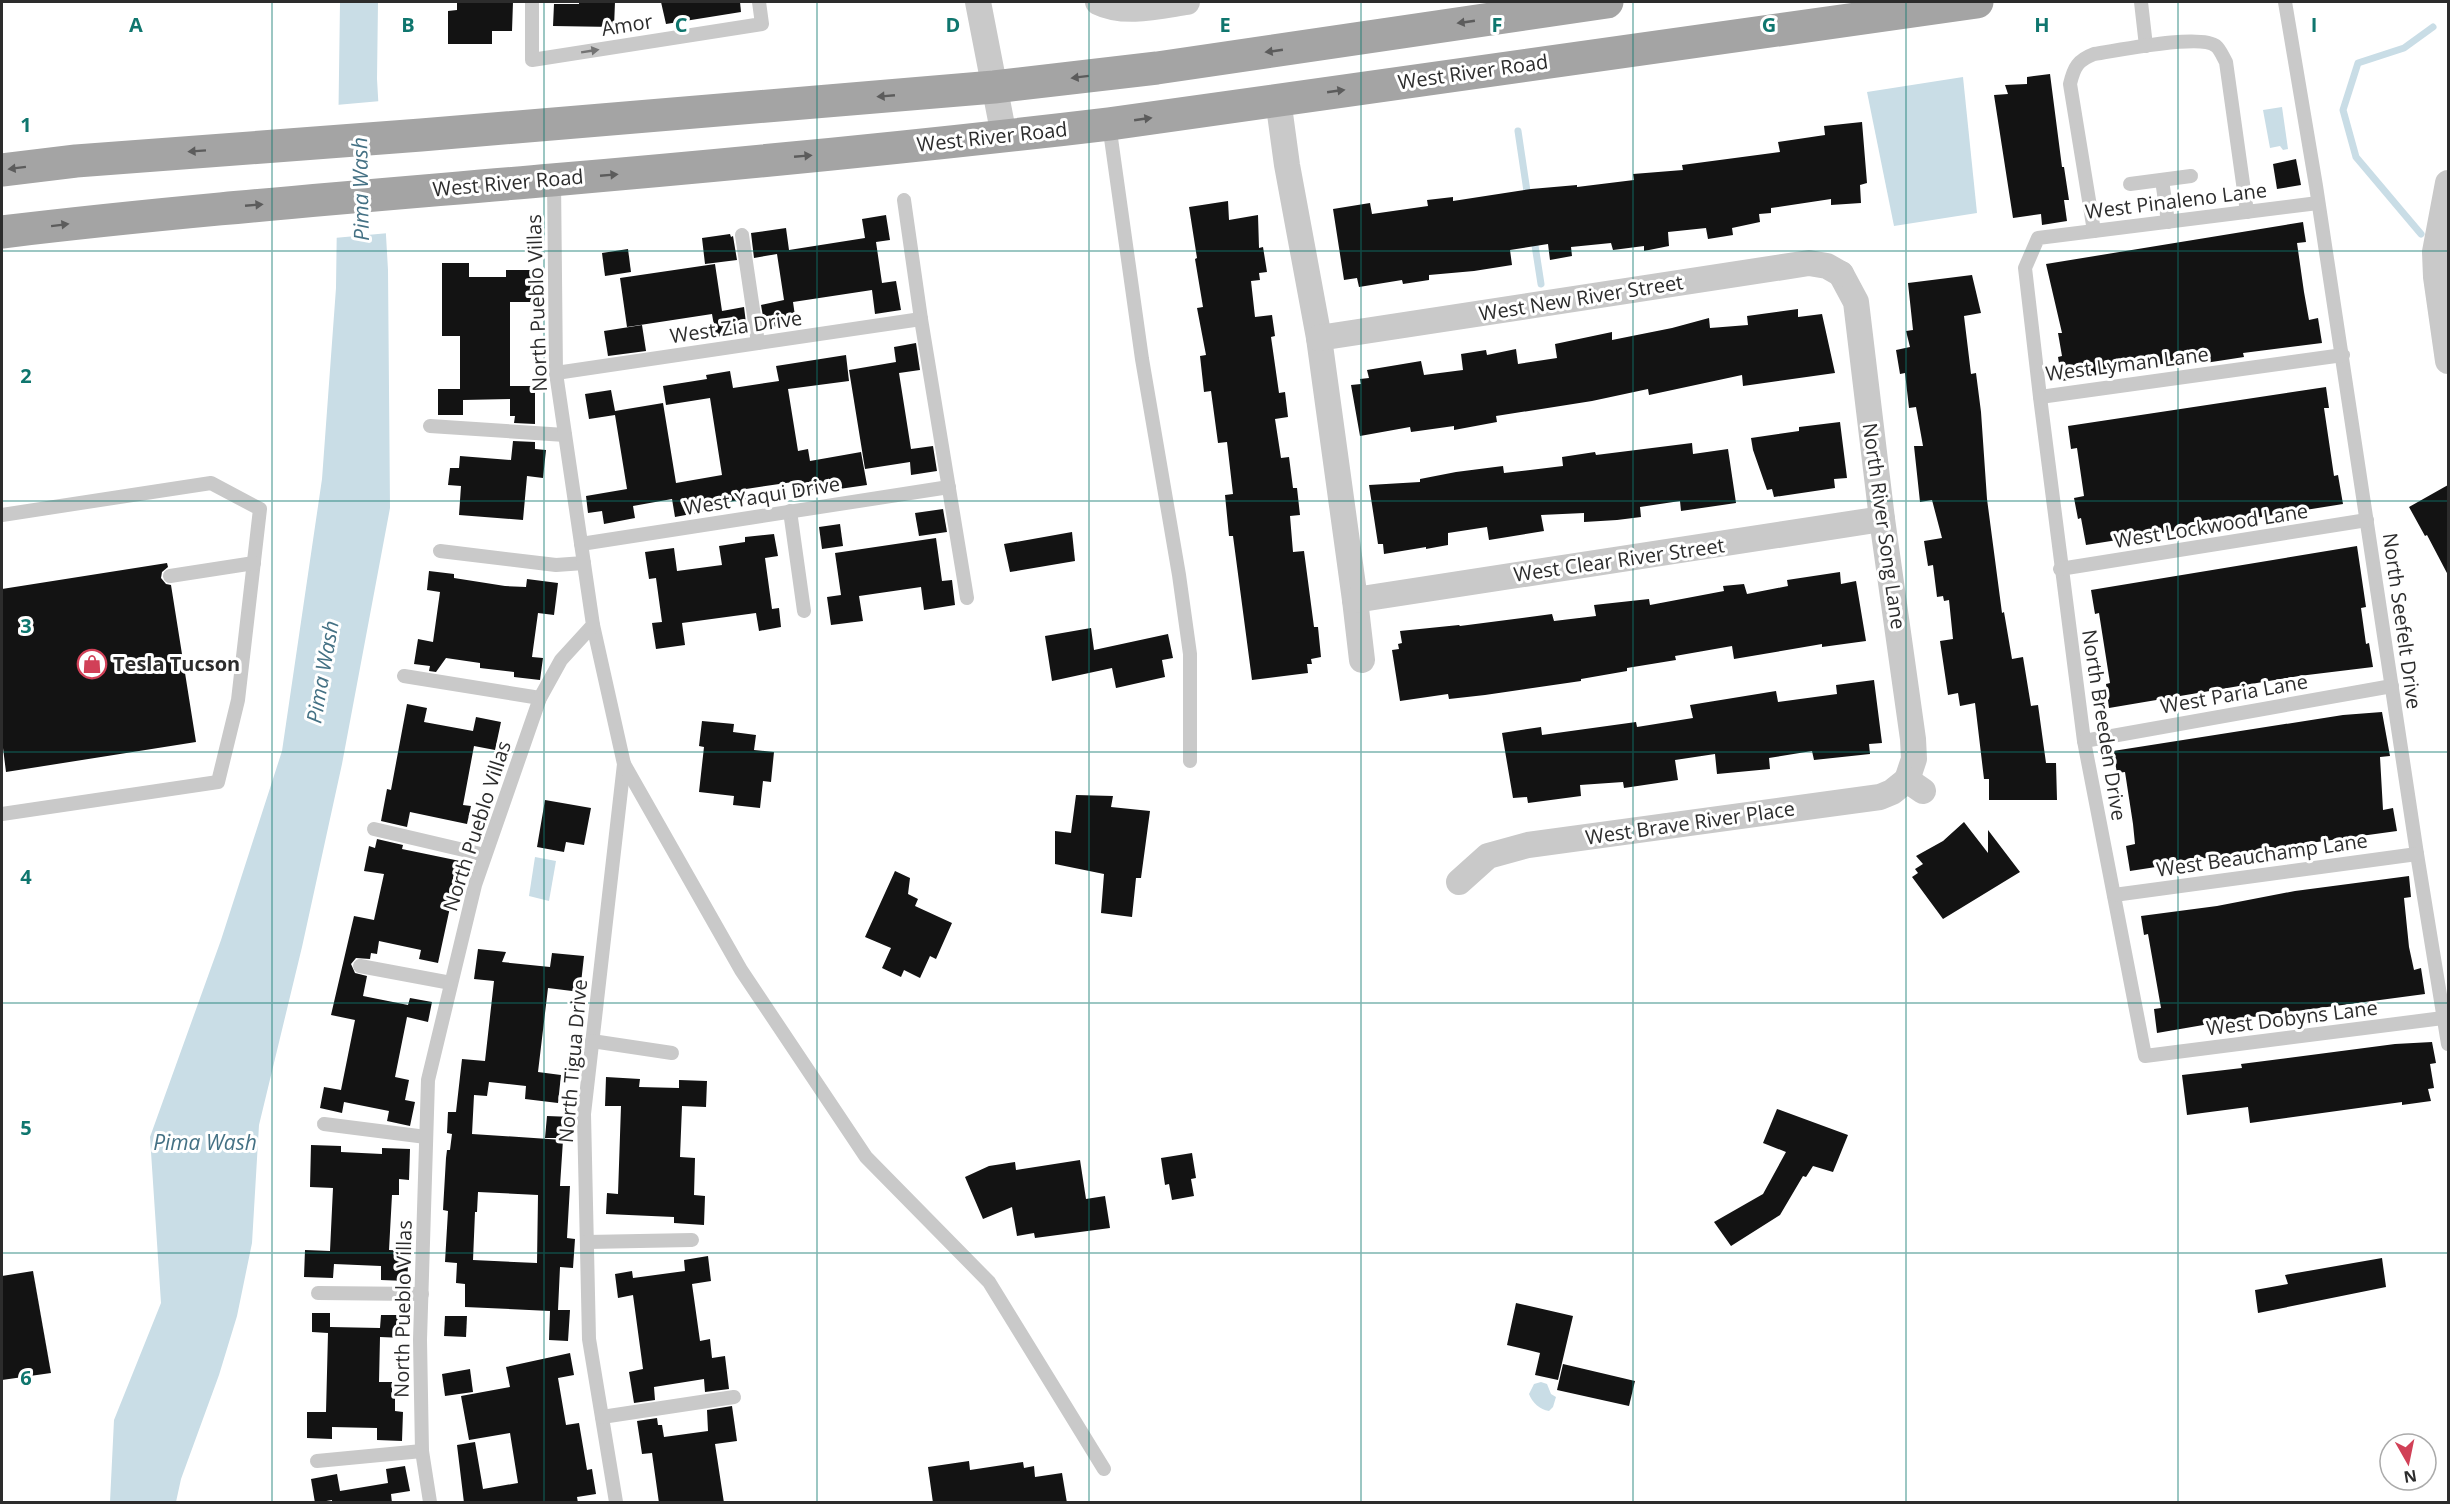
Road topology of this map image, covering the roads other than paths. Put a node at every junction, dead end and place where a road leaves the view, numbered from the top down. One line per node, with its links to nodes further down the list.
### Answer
1 (532, 2): 2 (lane, Amor, one-way to 2)
2 (759, 2)
3 (978, 2): 11 (street)
4 (1098, 2): 5 (street)
5 (1187, 2)
6 (1607, 2): 11 (main road, one-way to 11)
7 (1977, 2): 12 (main road, West River Road, one-way to 7)
8 (2141, 2): 10 (lane)
9 (2285, 2): 22 (lane, North Seefelt Drive)
10 (2146, 46): 23 (lane); 25 (lane)
11 (994, 87): 14 (street); 15 (main road, one-way to 15)
12 (1278, 99): 13 (main road, West River Road, one-way to 12); 32 (street)
13 (1109, 124): 14 (main road, West River Road); 60 (lane)
14 (1004, 136): 17 (main road, West River Road, one-way to 14)
15 (2, 170)
16 (2191, 176): 18 (lane)
17 (554, 180): 26 (main road, West River Road, one-way to 17); 36 (lane, North Pueblo Villas)
18 (2162, 180): 20 (lane); 24 (lane)
19 (2448, 183): 27 (street)
20 (2130, 184)
21 (904, 200): 31 (lane)
22 (2318, 203): 23 (lane, West Pinaleno Lane); 34 (lane, North Seefelt Drive)
23 (2247, 212): 24 (lane, West Pinaleno Lane)
24 (2168, 222): 25 (lane, West Pinaleno Lane)
25 (2094, 231): 29 (lane, West Pinaleno Lane)
26 (2, 232)
27 (2445, 232): 35 (street)
28 (742, 235): 33 (lane)
29 (2038, 238): 37 (lane, West Lyman Lane)
30 (1847, 266): 32 (street, West New River Street); 43 (street, North River Song Lane)
31 (921, 320): 33 (lane, West Zia Drive); 40 (lane)
32 (1319, 339): 52 (street)
33 (758, 343): 36 (lane, West Zia Drive)
34 (2343, 355): 37 (lane, West Lyman Lane); 44 (lane, North Seefelt Drive)
35 (2448, 361)
36 (556, 373): 39 (lane, North Pueblo Villas)
37 (2040, 397): 49 (lane, North Breeden Drive)
38 (430, 426): 39 (lane)
39 (565, 435): 45 (lane, North Pueblo Villas)
40 (949, 487): 41 (lane, West Yaqui Drive); 51 (lane)
41 (790, 511): 45 (lane, West Yaqui Drive); 53 (lane)
42 (2, 515): 47 (lane)
43 (1881, 519): 52 (street, West Clear River Street); 62 (street, North River Song Lane)
44 (2367, 520): 49 (lane, West Lockwood Lane); 57 (lane, North Seefelt Drive)
45 (581, 544): 48 (lane, North Pueblo Villas)
46 (440, 551): 48 (lane)
47 (254, 563): 50 (lane); 63 (lane)
48 (584, 563): 54 (lane, North Pueblo Villas)
49 (2060, 569): 59 (lane, North Breeden Drive)
50 (170, 576)
51 (967, 598)
52 (1355, 600): 55 (street)
53 (804, 611)
54 (593, 625): 58 (lane, North Pueblo Villas); 61 (lane, North Tigua Drive)
55 (1362, 660)
56 (404, 676): 58 (lane)
57 (2392, 686): 59 (lane, West Paria Lane); 65 (lane, North Seefelt Drive)
58 (540, 698): 66 (lane, North Pueblo Villas)
59 (2084, 741): 68 (lane, North Breeden Drive)
60 (1190, 761)
61 (624, 764): 72 (lane, North Tigua Drive); 86 (lane)
62 (1915, 785): 67 (street, West Brave River Place)
63 (2, 814)
64 (374, 830): 66 (lane)
65 (2417, 854): 68 (lane, West Beauchamp Lane); 71 (lane, North Seefelt Drive)
66 (485, 855): 70 (lane, North Pueblo Villas)
67 (1459, 882)
68 (2114, 895): 75 (lane, North Breeden Drive)
69 (360, 966): 70 (lane)
70 (451, 983): 77 (lane, North Pueblo Villas)
71 (2443, 1018): 73 (lane, North Seefelt Drive); 75 (lane, West Dobyns Lane)
72 (592, 1041): 74 (lane); 79 (lane, North Tigua Drive)
73 (2448, 1044)
74 (672, 1053)
75 (2145, 1056)
76 (324, 1124): 77 (lane)
77 (426, 1137): 81 (lane, North Pueblo Villas)
78 (692, 1240): 79 (lane)
79 (587, 1242): 83 (lane, North Tigua Drive)
80 (318, 1293): 81 (lane)
81 (422, 1294): 84 (lane, North Pueblo Villas)
82 (734, 1397): 83 (lane)
83 (602, 1417): 88 (lane, North Tigua Drive)
84 (422, 1450): 85 (lane); 87 (lane, North Pueblo Villas)
85 (317, 1461)
86 (1104, 1469)
87 (430, 1503)
88 (616, 1503)

